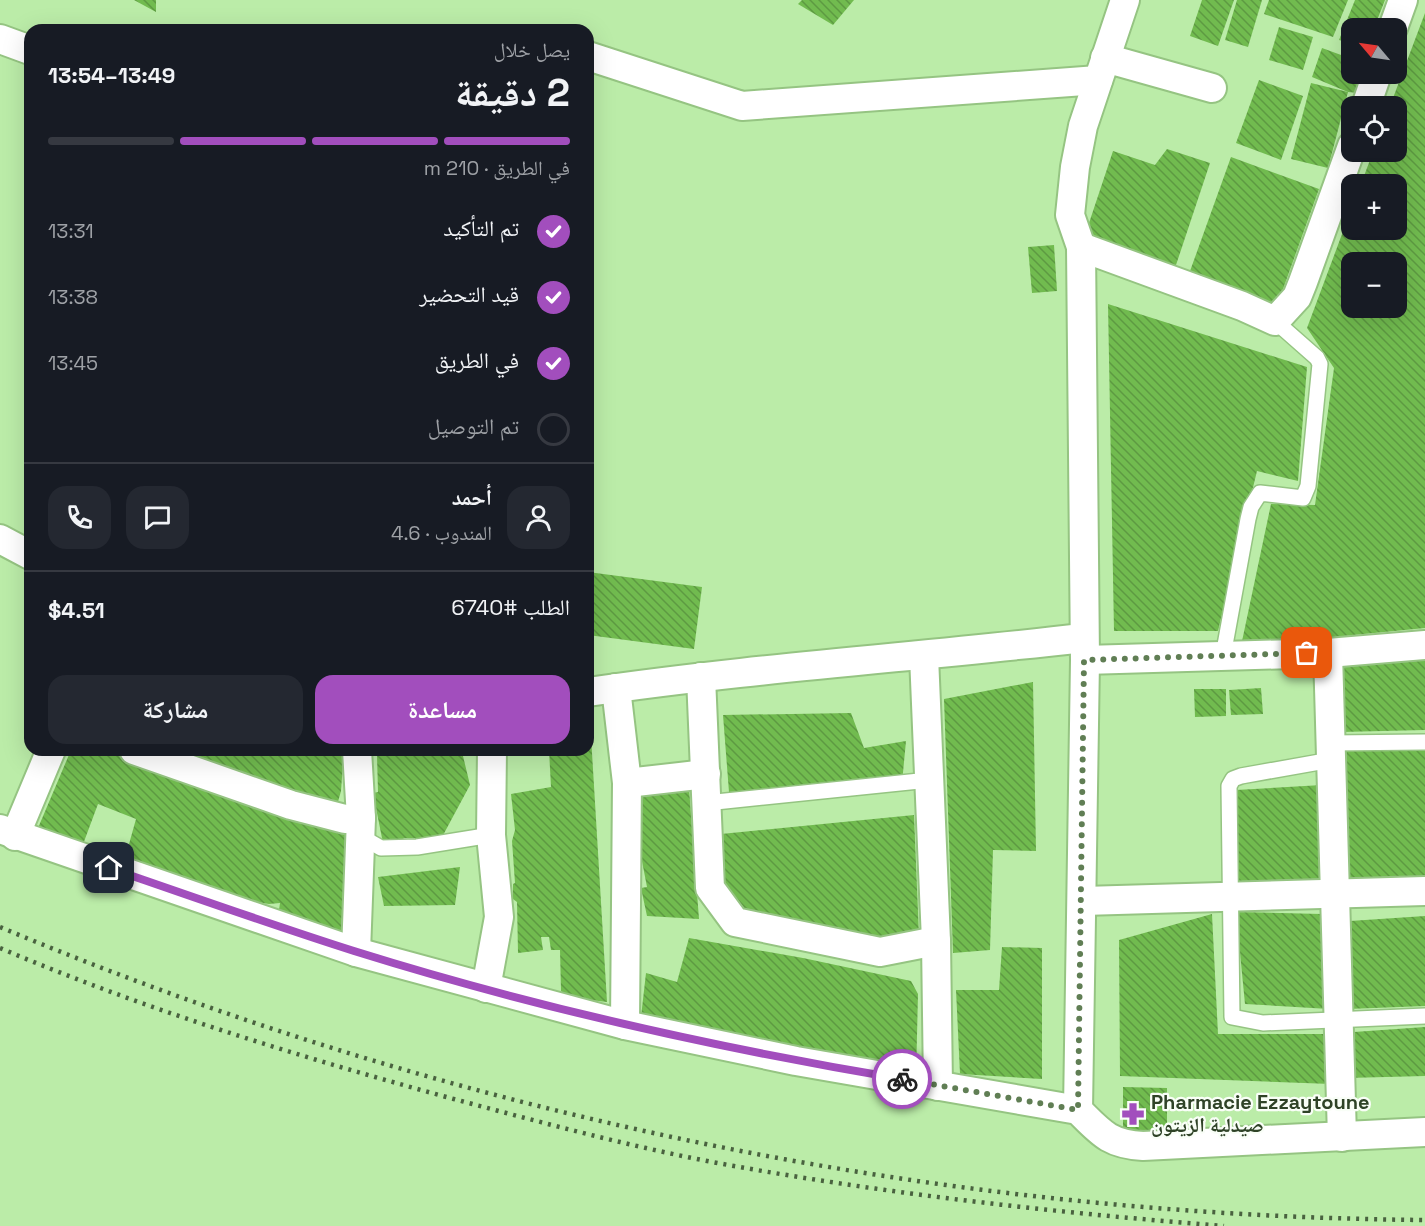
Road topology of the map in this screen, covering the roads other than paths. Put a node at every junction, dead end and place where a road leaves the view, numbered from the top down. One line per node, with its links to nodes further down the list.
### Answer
1 (1125, 0): 7 (street)
2 (1403, 0): 3 (street)
3 (1397, 18)
4 (0, 39): 5 (street)
5 (24, 48)
6 (594, 58): 7 (street)
7 (1102, 69): 8 (street); 10 (street)
8 (1212, 88)
9 (1346, 162): 11 (street)
10 (1081, 247): 11 (street); 15 (street)
11 (1275, 321): 18 (lane)
12 (0, 539): 13 (street)
13 (24, 552)
14 (1425, 645): 16 (street)
15 (1084, 649): 17 (street); 18 (street); 38 (street)
16 (1328, 653): 18 (street); 23 (street)
17 (924, 656): 19 (street); 29 (street)
18 (1223, 656)
19 (701, 677): 20 (street); 28 (street)
20 (616, 688): 21 (street); 30 (street)
21 (594, 691)
22 (1425, 742): 23 (lane)
23 (1331, 752): 36 (street); 37 (lane)
24 (48, 756): 33 (street)
25 (151, 756): 32 (street)
26 (357, 756): 32 (street)
27 (492, 756): 34 (street)
28 (706, 774): 30 (street); 31 (street)
29 (929, 780): 31 (lane); 39 (street)
30 (627, 783): 44 (street)
31 (706, 803): 39 (street)
32 (360, 827): 34 (lane); 40 (street)
33 (8, 832): 40 (street)
34 (491, 835): 41 (street)
35 (1425, 891): 36 (street)
36 (1335, 894): 37 (street); 43 (street)
37 (1231, 897): 38 (street); 43 (lane)
38 (1083, 901): 46 (street)
39 (936, 941): 45 (street)
40 (356, 952): 41 (street)
41 (486, 988): 44 (street)
42 (1425, 1016): 43 (lane)
43 (1338, 1019): 48 (street)
44 (626, 1025): 45 (street)
45 (938, 1086): 46 (street)
46 (1078, 1110): 48 (street)
47 (1425, 1132): 48 (street)
48 (1342, 1137)

